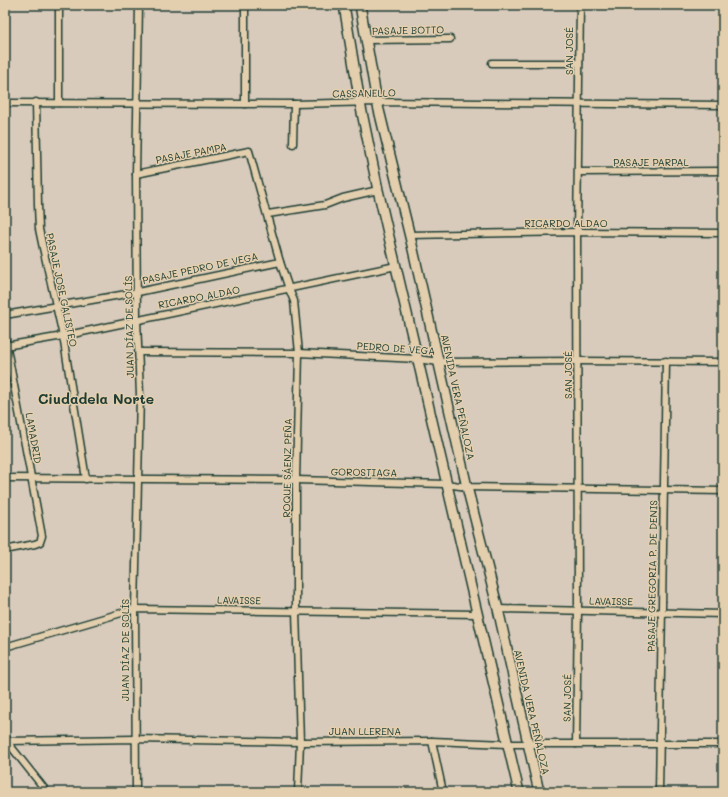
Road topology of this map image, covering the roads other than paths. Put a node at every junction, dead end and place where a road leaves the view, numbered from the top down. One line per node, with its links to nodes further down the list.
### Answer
1 (59, 5): 12 (street)
2 (139, 5): 15 (street, JUAN DÍAZ DE SOLÍS)
3 (245, 5): 17 (street)
4 (344, 5): 16 (main road)
5 (360, 5): 8 (main road, AVENIDA VERA PEÑALOZA)
6 (580, 5): 10 (street, SAN JOSÉ)
7 (450, 39): 8 (street, PASAJE BOTTO)
8 (366, 40): 13 (main road, AVENIDA VERA PEÑALOZA)
9 (492, 63): 10 (street)
10 (579, 63): 19 (street, SAN JOSÉ)
11 (36, 102): 12 (street, CASSANELLO); 14 (street, CASSANELLO); 35 (street, PASAJE JOSE GALISTEO)
12 (59, 102): 15 (street, CASSANELLO)
13 (377, 102): 16 (street, CASSANELLO); 19 (street, CASSANELLO); 30 (main road, AVENIDA VERA PEÑALOZA)
14 (5, 103)
15 (138, 103): 17 (street, CASSANELLO); 25 (street, JUAN DÍAZ DE SOLÍS)
16 (360, 103): 18 (street, CASSANELLO); 26 (main road)
17 (245, 104): 18 (street, CASSANELLO)
18 (294, 104): 21 (street)
19 (579, 104): 20 (street, CASSANELLO); 24 (street, SAN JOSÉ)
20 (723, 105)
21 (293, 144)
22 (249, 152): 25 (street, PASAJE PAMPA); 27 (street, ROQUE SÁENZ PEÑA)
23 (723, 171): 24 (street, PASAJE PARPAL)
24 (579, 172): 28 (street, SAN JOSÉ)
25 (136, 174): 34 (street, JUAN DÍAZ DE SOLÍS)
26 (378, 190): 27 (street); 32 (main road)
27 (268, 214): 31 (street, ROQUE SÁENZ PEÑA)
28 (577, 232): 29 (street, RICARDO ALDAO); 30 (street, RICARDO ALDAO); 44 (street, SAN JOSÉ)
29 (723, 233)
30 (410, 235): 46 (main road, AVENIDA VERA PEÑALOZA)
31 (280, 262): 33 (street, ROQUE SÁENZ PEÑA); 34 (street, PASAJE PEDRO DE VEGA)
32 (396, 266): 33 (street, RICARDO ALDAO); 43 (main road)
33 (289, 290): 37 (street, RICARDO ALDAO); 42 (street, ROQUE SÁENZ PEÑA)
34 (138, 292): 35 (street, PASAJE PEDRO DE VEGA); 37 (street, JUAN DÍAZ DE SOLÍS)
35 (57, 306): 36 (street, PASAJE PEDRO DE VEGA); 38 (street, PASAJE JOSE GALISTEO)
36 (5, 315)
37 (137, 320): 38 (street, RICARDO ALDAO); 41 (street, JUAN DÍAZ DE SOLÍS)
38 (62, 336): 40 (street, RICARDO ALDAO); 50 (street, PASAJE JOSE GALISTEO)
39 (5, 337): 40 (street, LAMADRID)
40 (6, 346): 49 (street, LAMADRID)
41 (139, 352): 42 (street, PEDRO DE VEGA); 51 (street, JUAN DÍAZ DE SOLÍS)
42 (299, 353): 43 (street, PEDRO DE VEGA); 52 (street, ROQUE SÁENZ PEÑA)
43 (417, 359): 46 (street, PEDRO DE VEGA); 53 (main road)
44 (578, 361): 45 (street, PEDRO DE VEGA); 46 (street, PEDRO DE VEGA); 55 (street, SAN JOSÉ)
45 (666, 361): 47 (street, PEDRO DE VEGA); 56 (street, PASAJE GREGORIA P. DE DENIS)
46 (439, 362): 54 (main road, AVENIDA VERA PEÑALOZA)
47 (723, 362)
48 (5, 478): 49 (street, GOROSTIAGA)
49 (30, 479): 50 (street, GOROSTIAGA); 58 (street, LAMADRID)
50 (86, 479): 51 (street, GOROSTIAGA)
51 (138, 480): 52 (street, GOROSTIAGA); 59 (street, JUAN DÍAZ DE SOLÍS)
52 (296, 480): 53 (street, GOROSTIAGA); 61 (street, ROQUE SÁENZ PEÑA)
53 (446, 484): 54 (street, GOROSTIAGA); 64 (main road)
54 (467, 487): 55 (street, GOROSTIAGA); 60 (main road, AVENIDA VERA PEÑALOZA)
55 (578, 490): 56 (street, GOROSTIAGA); 62 (street, SAN JOSÉ)
56 (664, 491): 57 (street, GOROSTIAGA); 63 (street, PASAJE GREGORIA P. DE DENIS)
57 (723, 491)
58 (5, 550)
59 (135, 609): 61 (street, LAVAISSE); 66 (street, LAVAISSE); 67 (street, JUAN DÍAZ DE SOLÍS)
60 (498, 609): 62 (street, LAVAISSE); 72 (main road, AVENIDA VERA PEÑALOZA)
61 (296, 611): 64 (street, LAVAISSE); 70 (street, ROQUE SÁENZ PEÑA)
62 (578, 611): 63 (street, LAVAISSE); 73 (street, SAN JOSÉ)
63 (662, 613): 65 (street, LAVAISSE); 74 (street, PASAJE GREGORIA P. DE DENIS)
64 (477, 614): 71 (main road)
65 (723, 614)
66 (5, 647)
67 (135, 739): 68 (street, JUAN LLERENA); 70 (street, JUAN LLERENA); 77 (street, JUAN DÍAZ DE SOLÍS)
68 (6, 740): 76 (street)
69 (432, 741): 70 (street, JUAN LLERENA); 71 (street, JUAN LLERENA); 79 (street)
70 (300, 742): 78 (street, ROQUE SÁENZ PEÑA)
71 (507, 744): 72 (street, JUAN LLERENA); 80 (main road)
72 (528, 744): 73 (street, JUAN LLERENA); 81 (main road, AVENIDA VERA PEÑALOZA)
73 (576, 744): 74 (street, JUAN LLERENA)
74 (660, 744): 75 (street, JUAN LLERENA); 82 (street, PASAJE GREGORIA P. DE DENIS)
75 (723, 744)
76 (47, 792)
77 (136, 792)
78 (298, 792)
79 (443, 792)
80 (519, 792)
81 (539, 792)
82 (659, 792)

